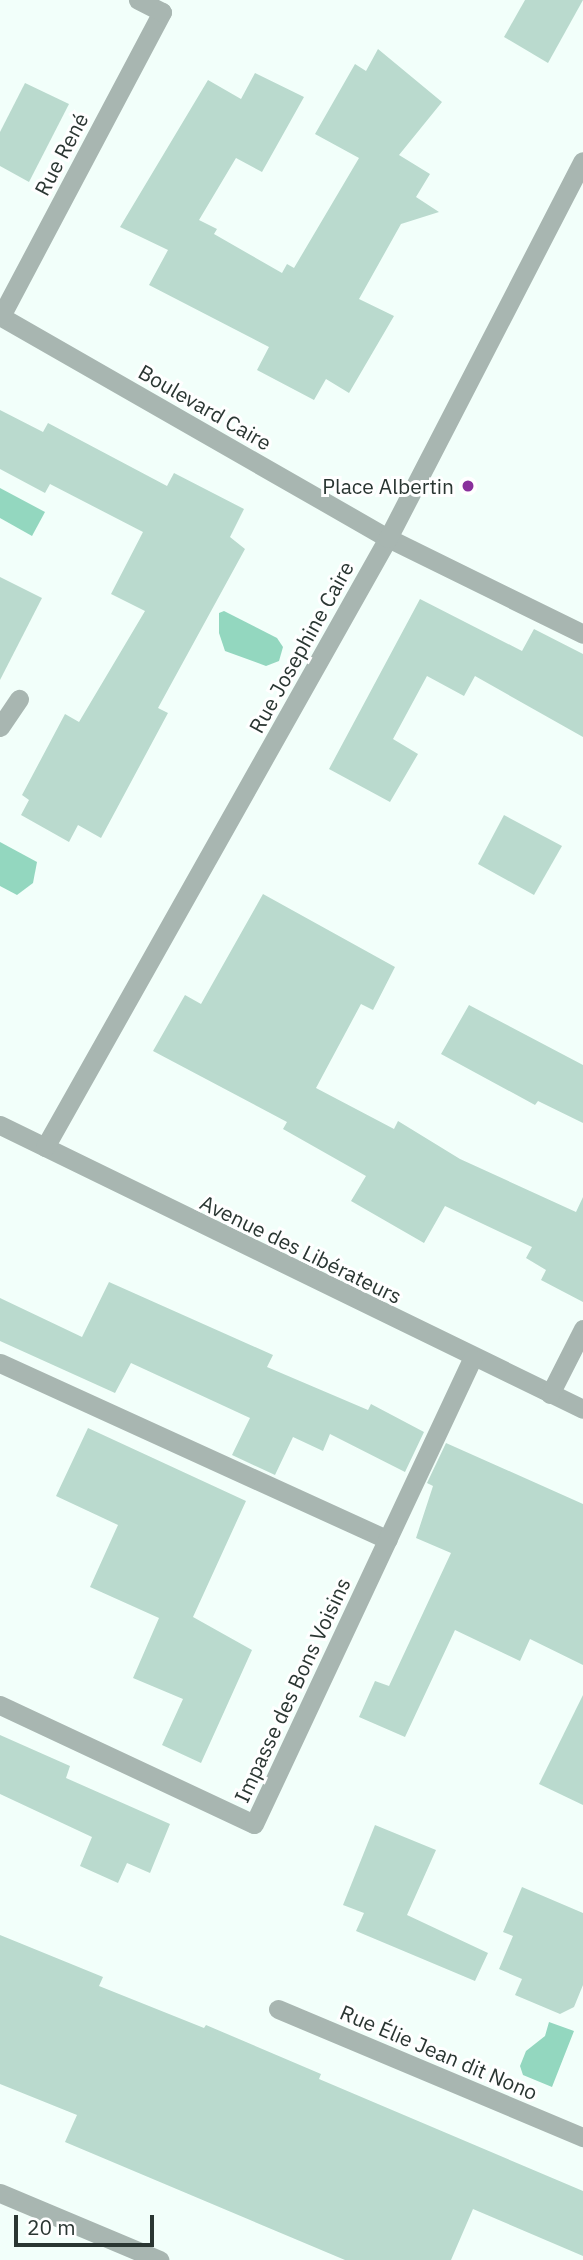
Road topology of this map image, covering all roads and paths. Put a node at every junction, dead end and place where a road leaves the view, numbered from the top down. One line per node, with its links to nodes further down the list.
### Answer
1 (138, 0): 3 (street, Rue René)
2 (583, 161): 4 (street, Rue Josephine Caire)
3 (0, 316): 4 (street, Boulevard Caire)
4 (388, 538): 5 (street, Boulevard Caire); 9 (street, Rue Josephine Caire)
5 (583, 634)
6 (19, 699): 7 (street)
7 (0, 727)
8 (0, 1125): 9 (street, Avenue des Libérateurs)
9 (45, 1147): 11 (street, Avenue des Libérateurs)
10 (583, 1329): 13 (street)
11 (471, 1359): 13 (street, Avenue des Libérateurs); 15 (street, Impasse des Bons Voisins)
12 (0, 1363): 15 (street)
13 (550, 1394): 14 (street, Avenue des Libérateurs)
14 (583, 1409)
15 (388, 1540): 16 (street, Impasse des Bons Voisins)
16 (0, 1705)
17 (278, 2009): 18 (street, Rue Élie Jean dit Nono)
18 (583, 2137)
19 (0, 2193): 20 (street)
20 (159, 2260)

